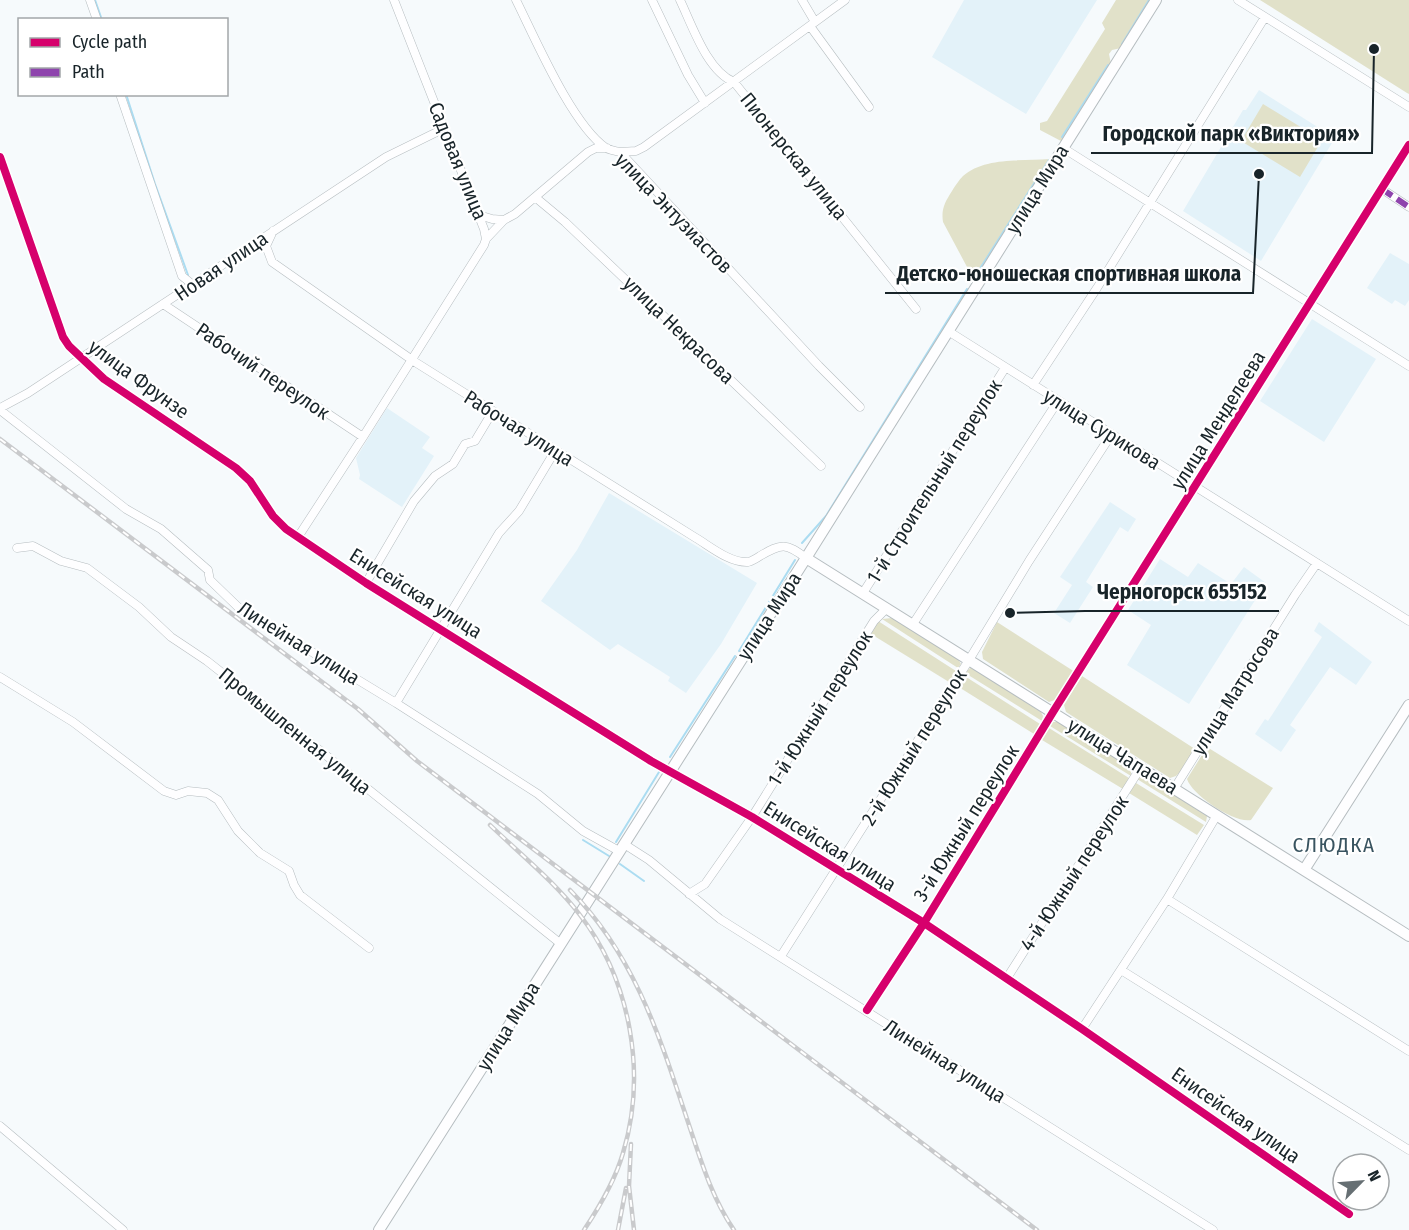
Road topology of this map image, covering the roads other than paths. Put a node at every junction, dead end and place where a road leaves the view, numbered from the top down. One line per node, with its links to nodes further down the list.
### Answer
1 (90, 0): 11 (street)
2 (394, 0): 18 (street, Садовая улица)
3 (516, 0): 21 (street, улица Энтузиастов)
4 (652, 0): 15 (street)
5 (680, 0): 13 (street, Пионерская улица)
6 (802, 0): 12 (street)
7 (845, 0): 12 (street)
8 (1156, 0): 20 (main road, улица Мира)
9 (1238, 0): 10 (street)
10 (1265, 17): 17 (street); 26 (street)
11 (96, 18)
12 (812, 24): 13 (street); 16 (street)
13 (734, 82): 15 (street); 35 (street, Пионерская улица)
14 (121, 96): 32 (street)
15 (705, 103): 22 (street)
16 (869, 107)
17 (1409, 107)
18 (444, 128): 28 (street, Садовая улица); 30 (street, Новая улица)
19 (1409, 145): 24 (street, улица Менделеева)
20 (1063, 147): 26 (street); 36 (main road, улица Мира)
21 (607, 148): 22 (street, улица Энтузиастов); 25 (street)
22 (620, 152): 43 (street, улица Энтузиастов)
23 (0, 157): 38 (street, улица Фрунзе)
24 (1382, 189): 27 (street); 33 (street, улица Менделеева)
25 (535, 197): 29 (street); 49 (street, улица Некрасова)
26 (1149, 202): 33 (street); 41 (street)
27 (1409, 207)
28 (479, 215): 29 (street); 31 (street, Садовая улица)
29 (504, 220): 31 (street)
30 (273, 231): 32 (street, Новая улица); 37 (street, Рабочая улица)
31 (486, 239): 37 (street, Садовая улица)
32 (193, 285): 34 (street, Новая улица)
33 (1311, 303): 39 (street); 50 (street, улица Менделеева)
34 (163, 304): 38 (street, Новая улица); 47 (street, Рабочий переулок)
35 (916, 309)
36 (948, 331): 40 (street, улица Сурикова); 56 (main road, улица Мира)
37 (414, 357): 45 (street, Рабочая улица); 47 (street, Садовая улица)
38 (81, 359): 44 (street, Новая улица); 51 (street, улица Фрунзе)
39 (1409, 366)
40 (1005, 368): 41 (street, улица Сурикова); 59 (street, 1-й Строительный переулок)
41 (1033, 385): 42 (street, улица Сурикова)
42 (1058, 401): 46 (street, улица Сурикова); 62 (street)
43 (860, 407)
44 (0, 409): 66 (street, Линейная улица)
45 (493, 411): 48 (street, Рабочая улица); 58 (street)
46 (1111, 435): 50 (street, улица Сурикова); 64 (street, 2-й Южный переулок)
47 (363, 437): 53 (street, Садовая улица)
48 (555, 451): 54 (street, Рабочая улица); 63 (street)
49 (821, 466)
50 (1194, 487): 57 (street, улица Сурикова); 68 (street, улица Менделеева)
51 (282, 526): 53 (street, Енисейская улица)
52 (784, 535): 54 (street)
53 (298, 537): 58 (street, Енисейская улица)
54 (784, 545): 56 (street)
55 (17, 548): 81 (street, Промышленная улица)
56 (806, 558): 59 (main road, улица Чапаева); 70 (main road, улица Мира)
57 (1317, 563): 61 (street, улица Сурикова); 71 (street, улица Матросова)
58 (366, 583): 63 (street, Енисейская улица)
59 (863, 593): 60 (main road, улица Чапаева)
60 (887, 608): 62 (main road, улица Чапаева); 73 (street, 1-й Южный переулок)
61 (1409, 621)
62 (913, 624): 64 (main road, улица Чапаева)
63 (441, 628): 66 (street); 70 (street, Енисейская улица)
64 (969, 660): 68 (main road, улица Чапаева); 75 (street, 2-й Южный переулок)
65 (0, 677): 82 (street)
66 (396, 703): 74 (street, Линейная улица)
67 (1409, 705): 76 (main road)
68 (1053, 712): 69 (main road, улица Чапаева); 79 (street, 3-й Южный переулок)
69 (1141, 767): 71 (main road, улица Чапаева); 85 (street, 4-й Южный переулок)
70 (670, 771): 73 (street, Енисейская улица); 74 (main road, улица Мира)
71 (1174, 789): 72 (main road, улица Чапаева)
72 (1217, 815): 76 (main road, улица Чапаева); 78 (street)
73 (752, 817): 75 (street, Енисейская улица); 77 (street, 1-й Южный переулок)
74 (621, 848): 77 (street, Линейная улица); 81 (main road, улица Мира)
75 (836, 870): 79 (street, Енисейская улица); 83 (street, 2-й Южный переулок)
76 (1304, 870): 80 (main road, улица Чапаева)
77 (689, 894): 83 (street, Линейная улица)
78 (1167, 899): 84 (street); 88 (street)
79 (924, 923): 85 (street, Енисейская улица); 86 (street, 3-й Южный переулок)
80 (1409, 936)
81 (561, 944): 93 (main road, улица Мира)
82 (369, 948)
83 (781, 956): 86 (street, Линейная улица)
84 (1121, 970): 87 (street); 90 (street)
85 (1007, 978): 87 (street, Енисейская улица)
86 (867, 1010): 94 (street, Линейная улица)
87 (1082, 1029): 91 (street, Енисейская улица)
88 (1409, 1051)
89 (0, 1126): 92 (street)
90 (1409, 1150)
91 (1349, 1214)
92 (123, 1230)
93 (379, 1230)
94 (1213, 1230)

